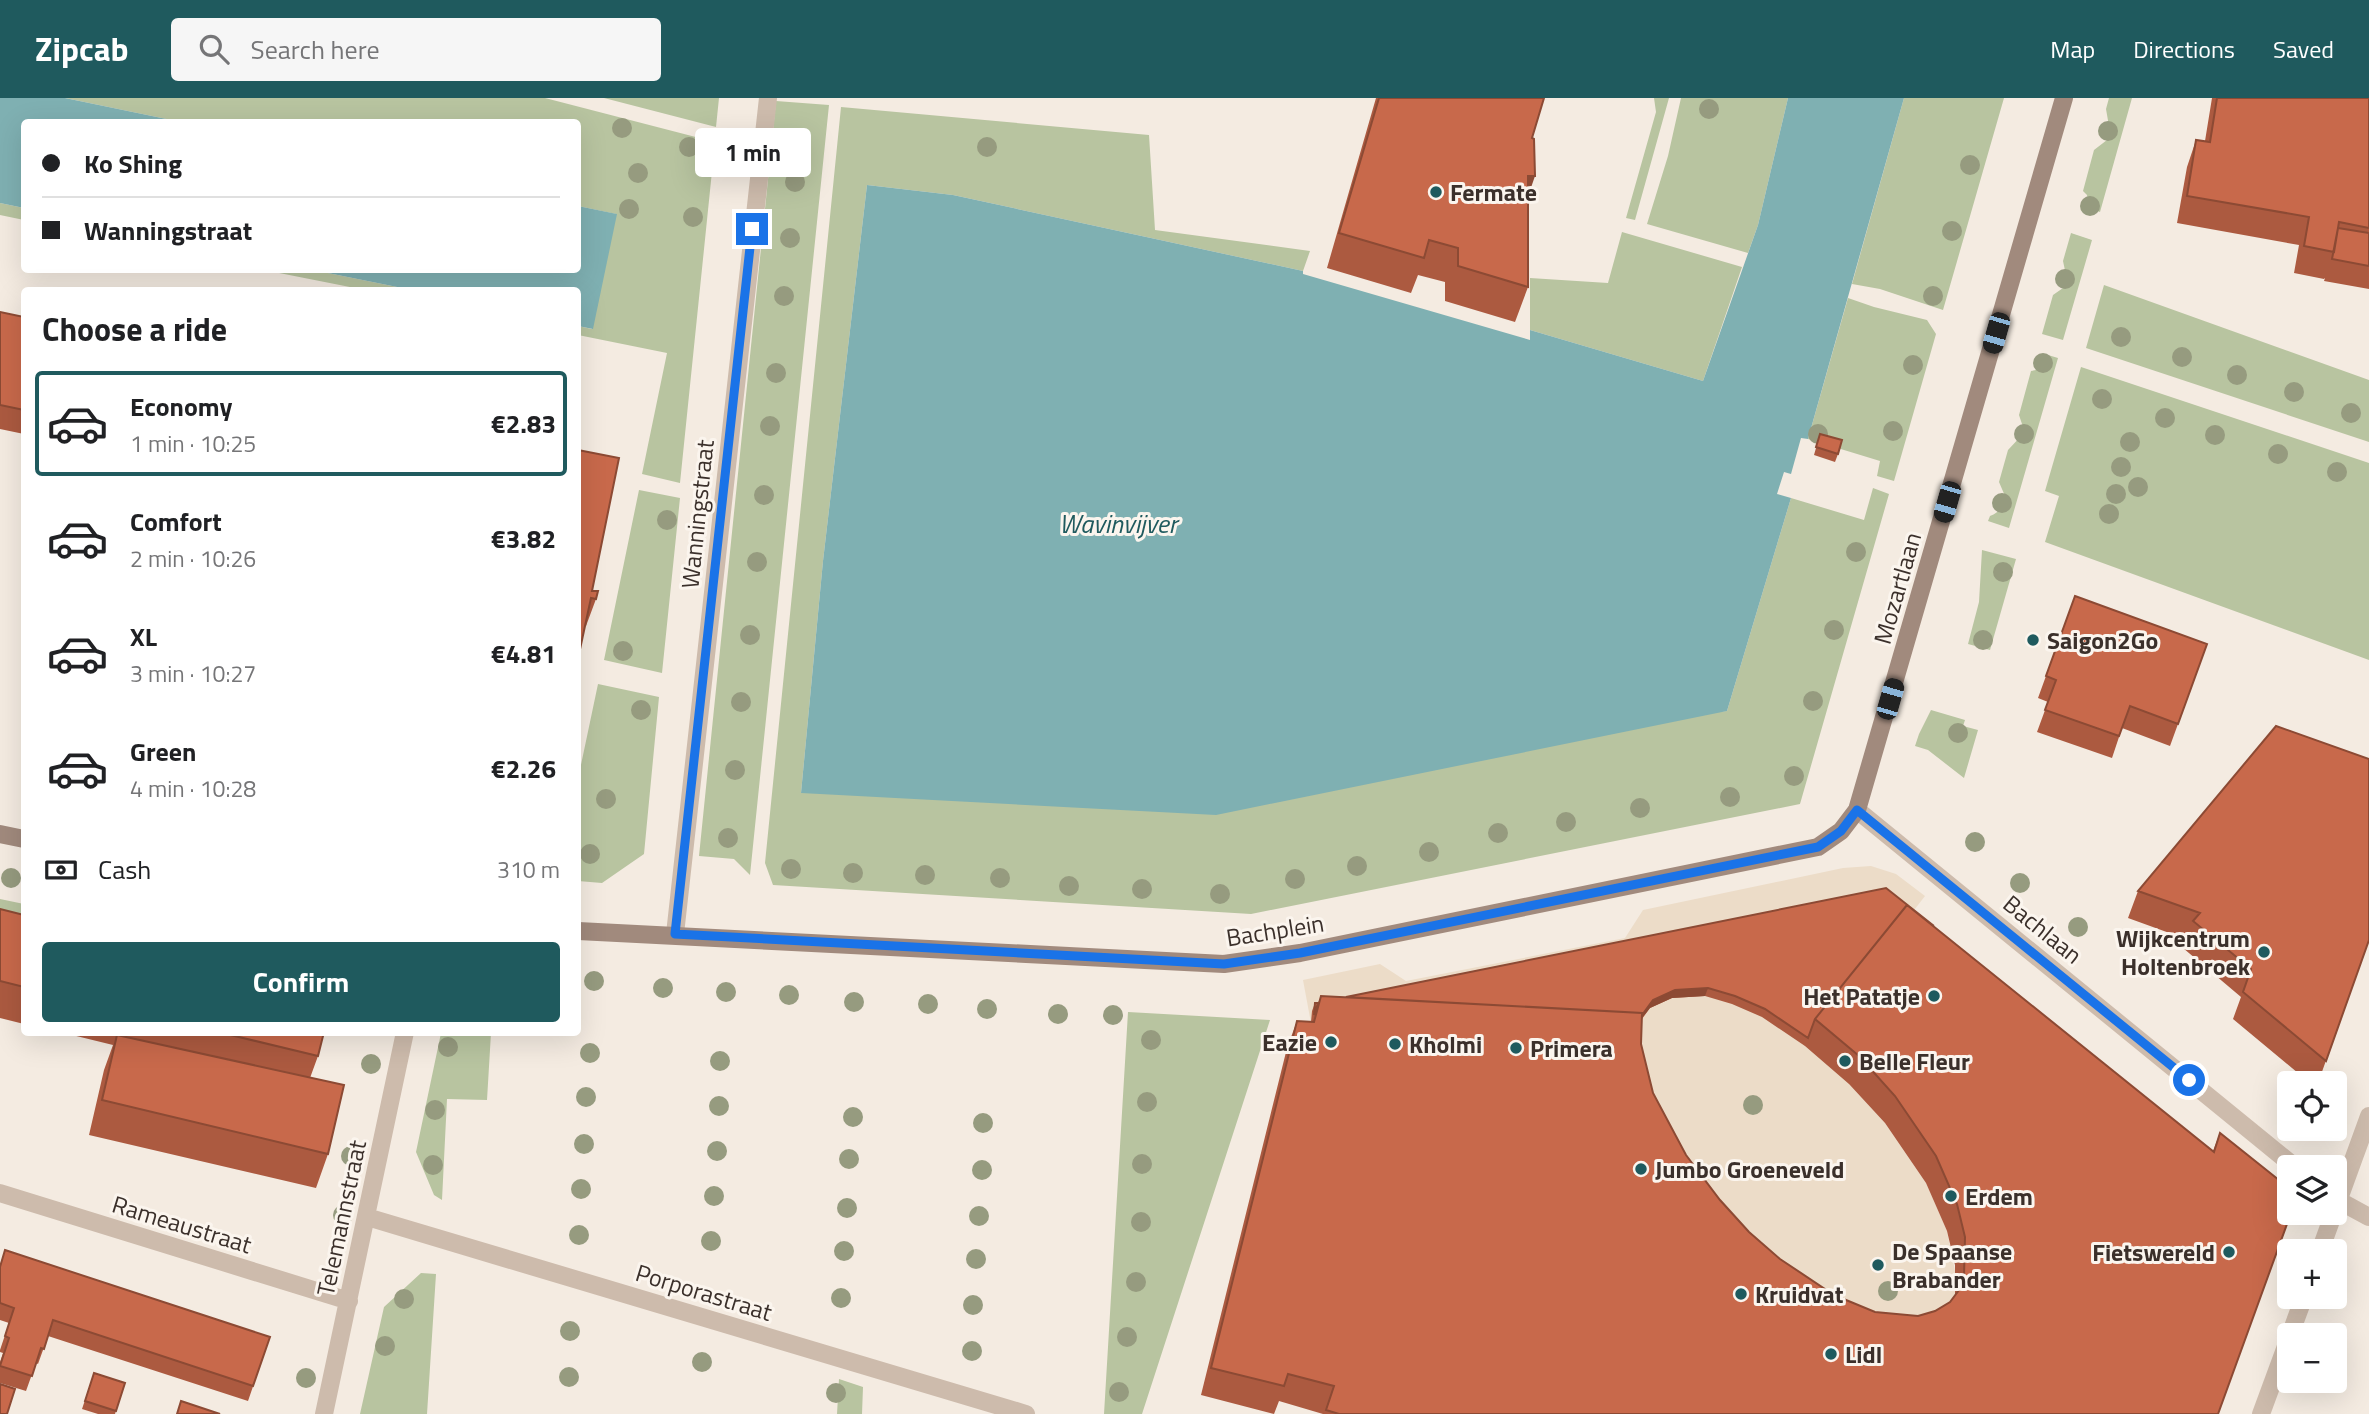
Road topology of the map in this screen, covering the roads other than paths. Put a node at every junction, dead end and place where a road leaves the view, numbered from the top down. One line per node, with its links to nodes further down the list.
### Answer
1 (768, 98): 7 (street, Wanningstraat)
2 (2064, 98): 3 (street, Mozartlaan)
3 (1857, 810): 7 (street, Bachplein); 10 (street, Bachlaan)
4 (0, 834): 5 (street)
5 (21, 838)
6 (581, 931): 7 (street)
7 (675, 934)
8 (404, 1036): 14 (street, Telemannstraat)
9 (2369, 1116): 11 (street)
10 (2280, 1155)
11 (2347, 1173)
12 (0, 1194): 16 (street, Rameaustraat)
13 (2347, 1205): 15 (street)
14 (367, 1217): 16 (street, Telemannstraat); 19 (street, Porporastraat)
15 (2369, 1217)
16 (349, 1301): 18 (street, Telemannstraat)
17 (2277, 1372): 20 (street)
18 (324, 1414)
19 (1026, 1414)
20 (2261, 1414)

